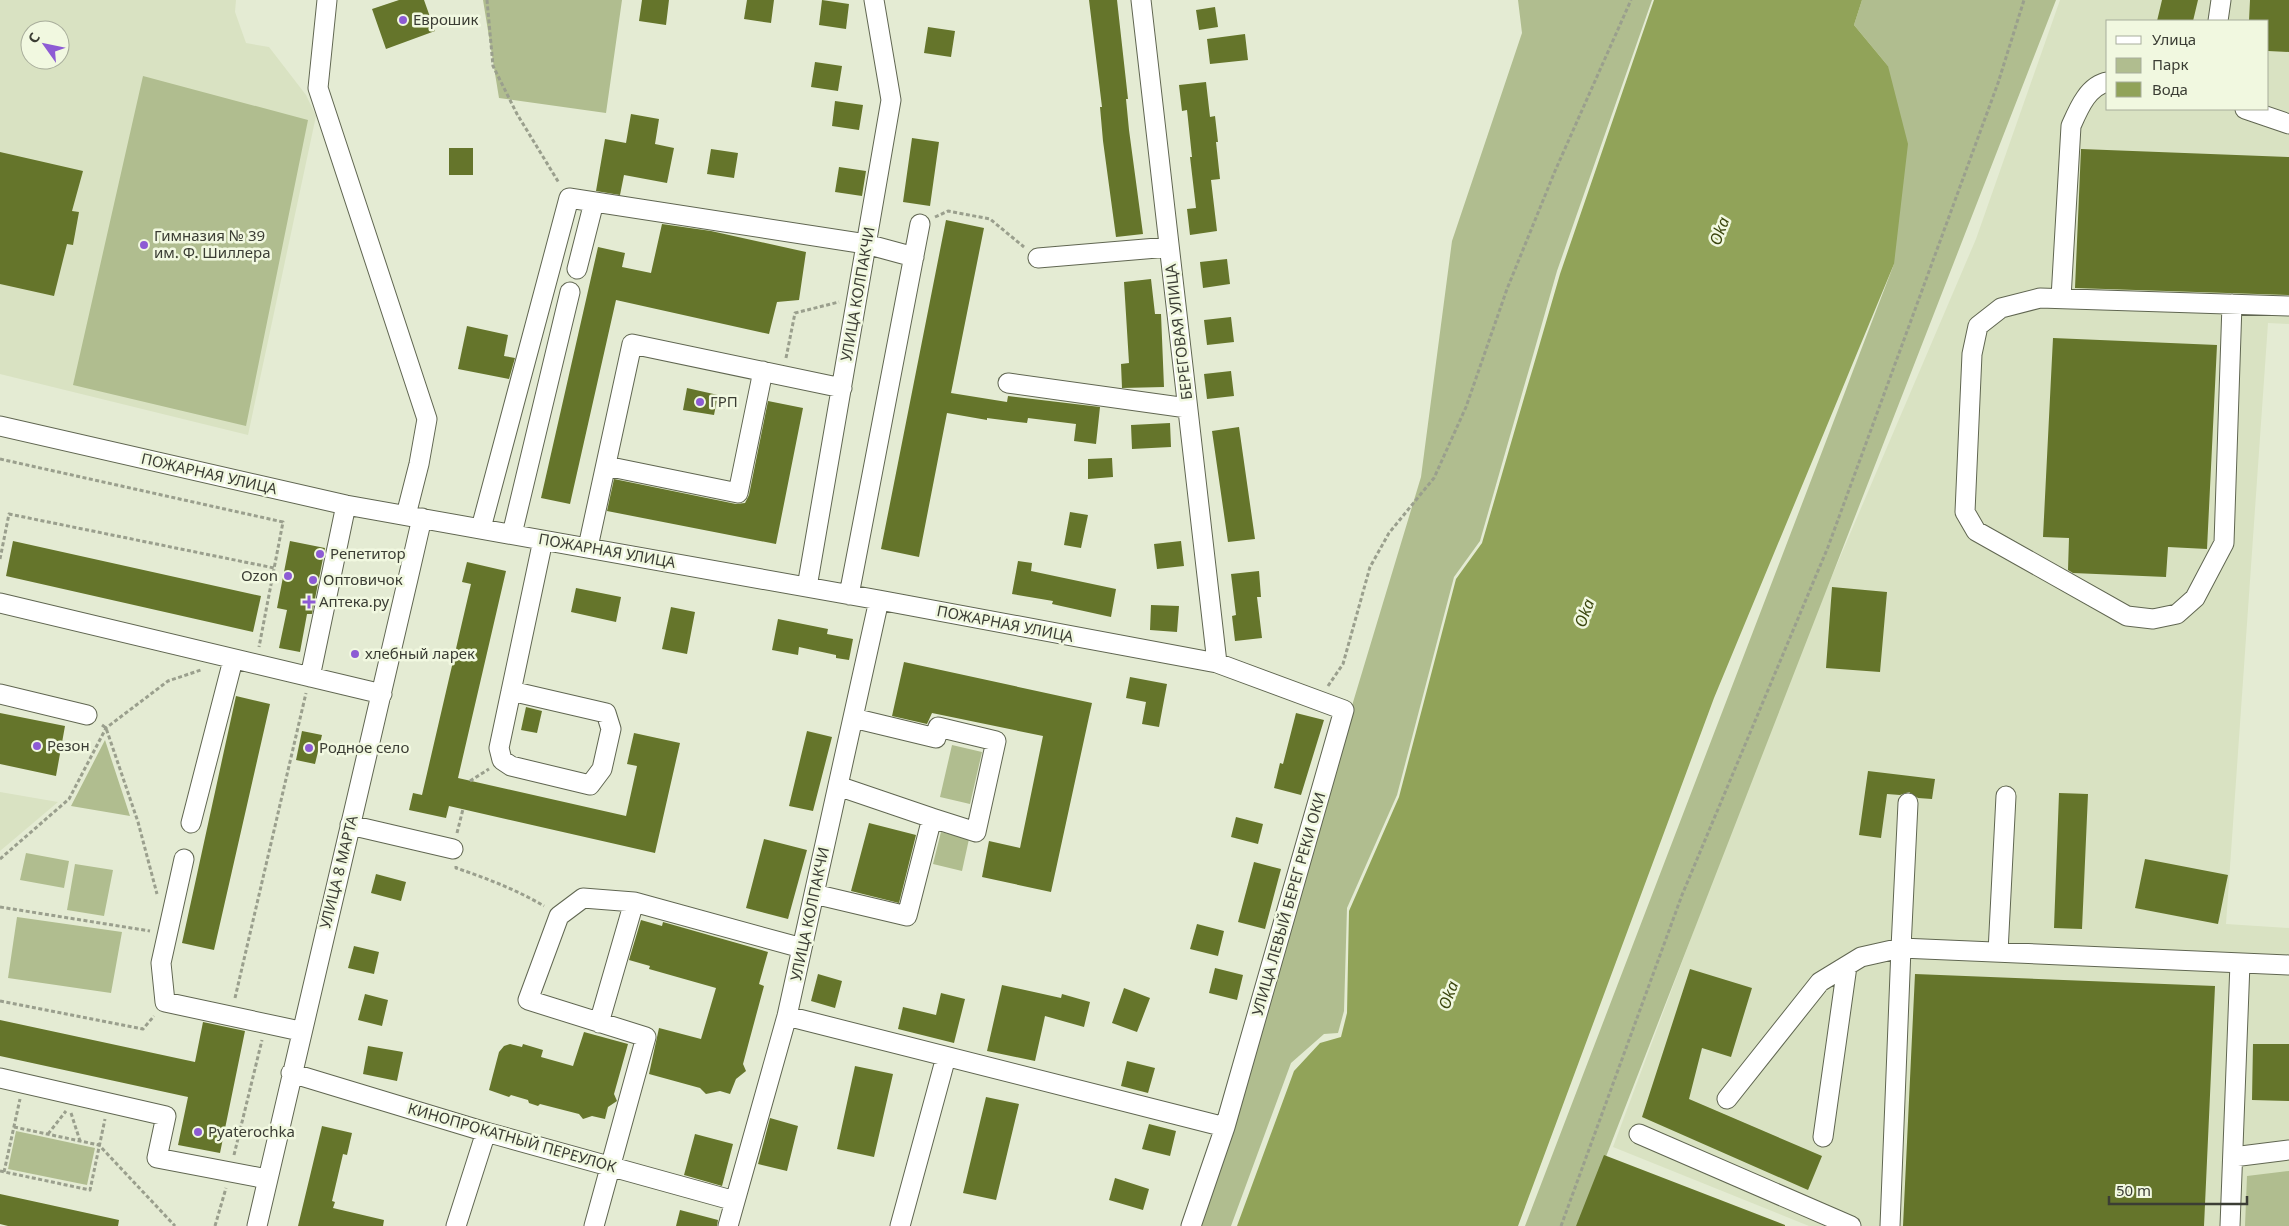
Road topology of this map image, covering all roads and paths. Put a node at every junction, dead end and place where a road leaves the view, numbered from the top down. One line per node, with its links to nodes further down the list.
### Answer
1 (327, 0): 36 (street, УЛИЦА 8 МАРТА)
2 (487, 0): 12 (path)
3 (874, 0): 15 (street, УЛИЦА КОЛПАКЧИ)
4 (1141, 0): 16 (street, БЕРЕГОВАЯ УЛИЦА)
5 (1631, 0): 55 (path)
6 (2024, 0): 117 (path)
7 (2221, 0): 8 (street)
8 (2218, 20)
9 (2106, 82): 22 (street)
10 (2248, 110): 11 (street)
11 (2289, 124)
12 (569, 198): 13 (street); 25 (street)
13 (594, 202): 15 (street); 19 (street)
14 (920, 224): 17 (street); 18 (path)
15 (866, 244): 17 (street); 21 (street, УЛИЦА КОЛПАКЧИ)
16 (1169, 247): 18 (street); 31 (street, БЕРЕГОВАЯ УЛИЦА)
17 (914, 256): 44 (street)
18 (1038, 258)
19 (577, 269)
20 (570, 292): 26 (street)
21 (857, 298): 28 (path); 30 (street, УЛИЦА КОЛПАКЧИ)
22 (2061, 298): 23 (street); 23 (street)
23 (2232, 304): 24 (street)
24 (2289, 306)
25 (536, 323): 26 (street); 37 (street)
26 (561, 329): 38 (street)
27 (763, 371): 28 (street); 34 (street); 34 (street)
28 (782, 375): 30 (street)
29 (1008, 383): 31 (street)
30 (842, 388): 43 (street, УЛИЦА КОЛПАКЧИ)
31 (1187, 408): 48 (street, БЕРЕГОВАЯ УЛИЦА)
32 (0, 426): 35 (street, ПОЖАРНАЯ УЛИЦА)
33 (0, 460): 42 (path)
34 (606, 466): 40 (street)
35 (346, 505): 36 (street, ПОЖАРНАЯ УЛИЦА); 51 (street)
36 (414, 516): 37 (street, ПОЖАРНАЯ УЛИЦА); 54 (street, УЛИЦА 8 МАРТА)
37 (481, 528): 38 (street, ПОЖАРНАЯ УЛИЦА)
38 (512, 534): 39 (street, ПОЖАРНАЯ УЛИЦА)
39 (543, 540): 40 (street, ПОЖАРНАЯ УЛИЦА); 52 (street)
40 (588, 548): 43 (street, ПОЖАРНАЯ УЛИЦА)
41 (0, 559): 42 (path)
42 (274, 568): 49 (path)
43 (807, 587): 44 (street, ПОЖАРНАЯ УЛИЦА)
44 (849, 594): 45 (street, ПОЖАРНАЯ УЛИЦА)
45 (879, 600): 48 (street, ПОЖАРНАЯ УЛИЦА); 57 (street, УЛИЦА КОЛПАКЧИ)
46 (0, 603): 47 (street)
47 (232, 660): 49 (street); 64 (street)
48 (1217, 663): 55 (street, УЛИЦА ЛЕВЫЙ БЕРЕГ РЕКИ ОКИ)
49 (256, 665): 51 (street)
50 (205, 669): 58 (path)
51 (310, 678): 54 (street); 83 (path)
52 (511, 691): 52 (street)
53 (0, 694): 56 (street)
54 (382, 694): 65 (street, УЛИЦА 8 МАРТА)
55 (1318, 701): 95 (street, УЛИЦА ЛЕВЫЙ БЕРЕГ РЕКИ ОКИ)
56 (87, 715)
57 (853, 718): 59 (street, УЛИЦА КОЛПАКЧИ); 63 (street)
58 (106, 728): 67 (path); 70 (path)
59 (838, 786): 63 (street); 69 (street, УЛИЦА КОЛПАКЧИ)
60 (2006, 796): 77 (street)
61 (1908, 804): 76 (street)
62 (463, 809): 66 (path)
63 (932, 818): 69 (street)
64 (191, 823)
65 (350, 825): 66 (street); 87 (street, УЛИЦА 8 МАРТА)
66 (453, 849): 73 (path)
67 (0, 859)
68 (184, 859): 74 (street)
69 (814, 894): 75 (street, УЛИЦА КОЛПАКЧИ)
70 (158, 896)
71 (634, 902): 73 (street); 75 (street); 85 (street)
72 (0, 907): 74 (path)
73 (559, 916): 85 (street)
74 (167, 934): 82 (street)
75 (802, 948): 84 (street, УЛИЦА КОЛПАКЧИ)
76 (1901, 948): 77 (street); 80 (street); 119 (street)
77 (1998, 952): 78 (street)
78 (2240, 963): 79 (street); 103 (street)
79 (2289, 965)
80 (1847, 966): 92 (street); 99 (street)
81 (0, 1001): 82 (path)
82 (165, 1002): 83 (street)
83 (230, 1016): 86 (street)
84 (787, 1016): 88 (street); 108 (street, УЛИЦА КОЛПАКЧИ)
85 (599, 1022): 104 (street)
86 (267, 1024): 87 (street); 106 (path)
87 (300, 1031): 89 (street, УЛИЦА 8 МАРТА)
88 (946, 1057): 95 (street); 115 (street)
89 (291, 1073): 96 (street, КИНОПРОКАТНЫЙ ПЕРЕУЛОК); 107 (street, УЛИЦА 8 МАРТА)
90 (0, 1078): 91 (street)
91 (23, 1083): 93 (street); 94 (path)
92 (1727, 1099)
93 (108, 1103): 101 (path); 106 (street)
94 (14, 1127): 97 (path); 105 (path)
95 (1225, 1127): 116 (street, УЛИЦА ЛЕВЫЙ БЕРЕГ РЕКИ ОКИ)
96 (486, 1132): 104 (street, КИНОПРОКАТНЫЙ ПЕРЕУЛОК); 112 (street)
97 (48, 1134): 100 (path); 100 (path)
98 (1639, 1134): 118 (street)
99 (1823, 1137)
100 (80, 1141): 101 (path)
101 (99, 1145): 105 (path); 109 (path)
102 (2289, 1150): 103 (street)
103 (2233, 1156): 120 (street)
104 (610, 1167): 108 (street, КИНОПРОКАТНЫЙ ПЕРЕУЛОК); 113 (street)
105 (2, 1172)
106 (230, 1172): 107 (street); 110 (path)
107 (267, 1179): 111 (street, УЛИЦА 8 МАРТА)
108 (735, 1201): 114 (street, УЛИЦА КОЛПАКЧИ)
109 (175, 1226)
110 (216, 1226)
111 (257, 1226)
112 (456, 1226)
113 (594, 1226)
114 (728, 1226)
115 (900, 1226)
116 (1191, 1226)
117 (1561, 1226)
118 (1850, 1226)
119 (1890, 1226)
120 (2230, 1226)

